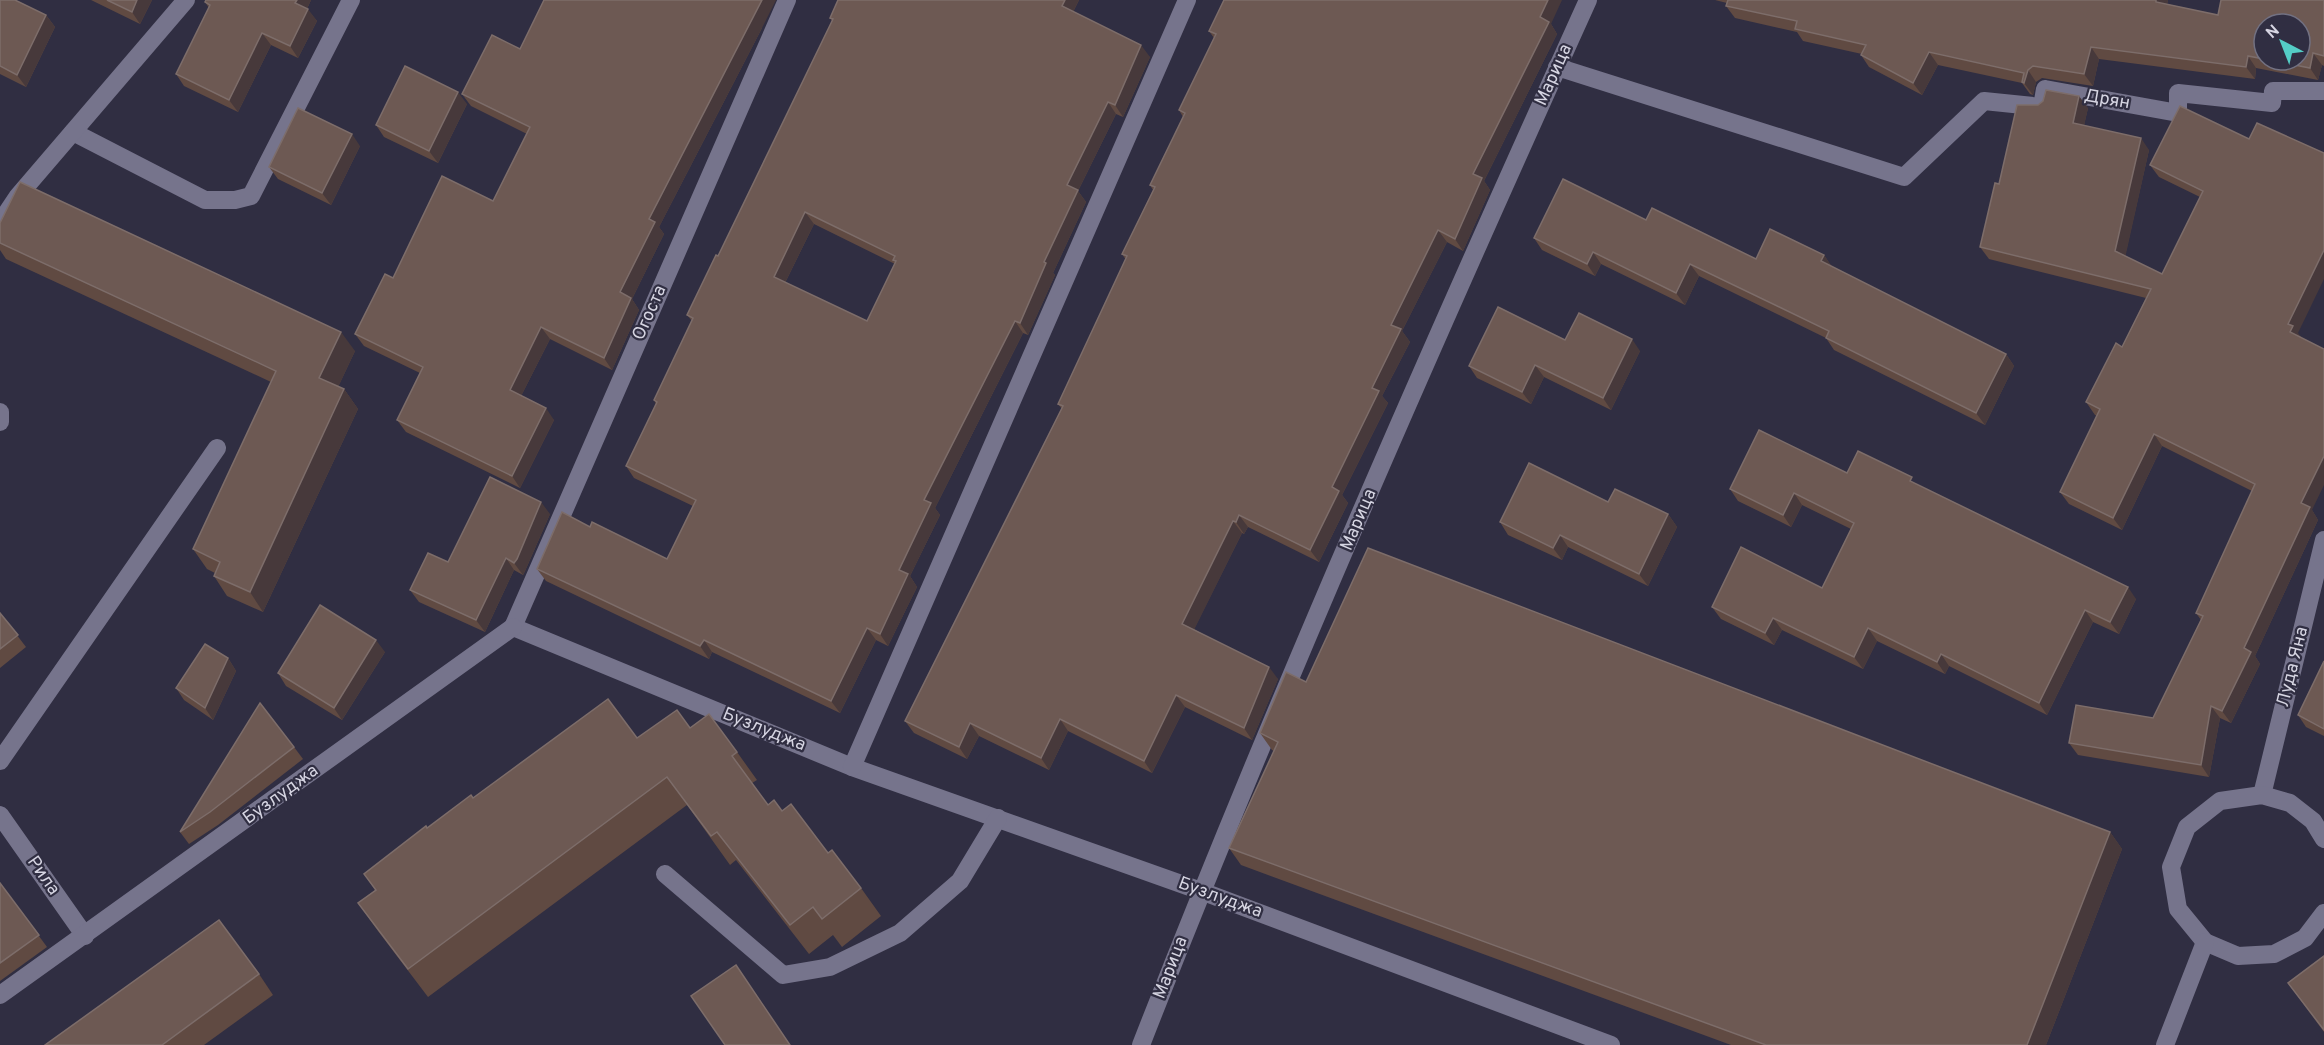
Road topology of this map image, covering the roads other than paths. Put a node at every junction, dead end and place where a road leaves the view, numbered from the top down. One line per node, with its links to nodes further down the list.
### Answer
1 (186, 0): 8 (street)
2 (351, 0): 8 (street)
3 (787, 0): 14 (street, Огоста)
4 (1187, 0): 16 (street)
5 (1588, 0): 6 (street, Марица)
6 (1557, 67): 7 (street, Дрян); 22 (street, Марица)
7 (2324, 91)
8 (72, 132): 9 (street)
9 (0, 223)
10 (0, 412): 11 (street)
11 (0, 422)
12 (217, 448): 15 (street)
13 (2324, 540): 17 (street, Луда Яна)
14 (513, 627): 16 (street, Бузлуджа); 24 (street, Бузлуджа)
15 (0, 761)
16 (852, 766): 19 (street, Бузлуджа)
17 (2262, 795): 20 (street); 25 (street)
18 (0, 815): 24 (street, Рила)
19 (998, 818): 21 (street); 22 (street, Бузлуджа)
20 (2324, 839)
21 (665, 874)
22 (1201, 891): 27 (street, Марица); 28 (street, Бузлуджа)
23 (2324, 913): 25 (street)
24 (85, 936): 26 (street, Бузлуджа)
25 (2205, 942): 29 (street)
26 (0, 995)
27 (1141, 1045)
28 (1611, 1045)
29 (2165, 1045)

